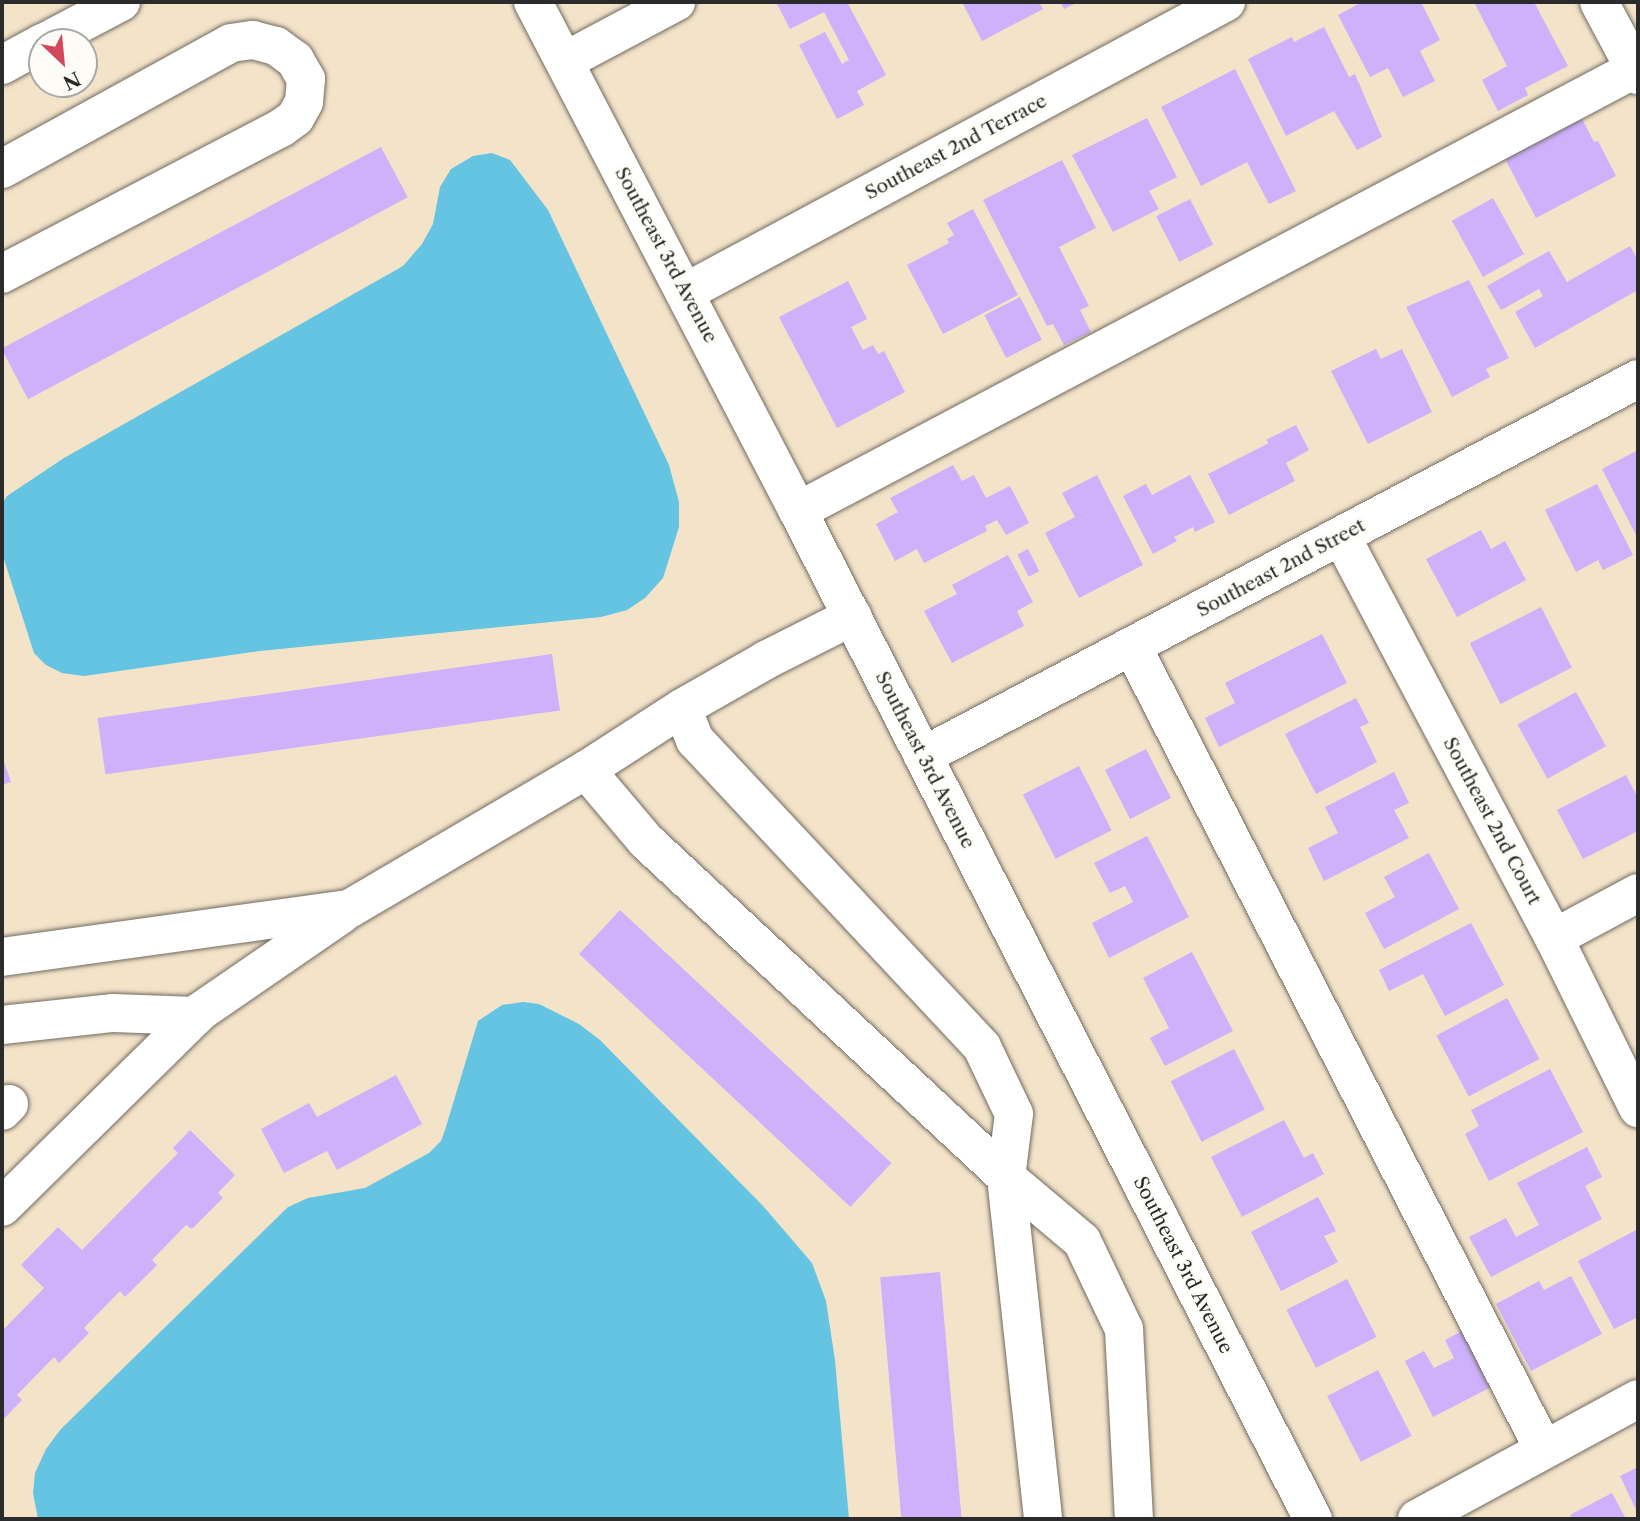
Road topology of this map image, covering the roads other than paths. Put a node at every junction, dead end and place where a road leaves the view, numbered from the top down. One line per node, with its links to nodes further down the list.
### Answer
1 (121, 2): 6 (street)
2 (533, 2): 8 (street, Southeast 3rd Avenue)
3 (676, 2): 8 (street)
4 (1226, 2): 13 (street, Southeast 2nd Terrace)
5 (1599, 2): 10 (street)
6 (72, 28)
7 (28, 51): 9 (street)
8 (565, 61): 13 (street, Southeast 3rd Avenue)
9 (2, 65)
10 (1637, 72): 15 (street)
11 (2, 169): 12 (street)
12 (2, 274)
13 (686, 292): 15 (street, Southeast 3rd Avenue)
14 (1638, 379): 16 (street, Southeast 2nd Street)
15 (799, 511): 17 (street, Southeast 3rd Avenue)
16 (1341, 536): 18 (street, Southeast 2nd Street); 24 (street, Southeast 2nd Court)
17 (853, 617): 19 (street); 20 (street, Southeast 3rd Avenue)
18 (1132, 646): 20 (street, Southeast 2nd Street); 32 (street)
19 (682, 708): 21 (street); 29 (street)
20 (923, 756): 35 (street, Southeast 3rd Avenue)
21 (586, 770): 23 (street); 29 (street)
22 (1638, 893): 24 (street)
23 (349, 909): 25 (street); 26 (street)
24 (1554, 938): 28 (street, Southeast 2nd Court)
25 (2, 957)
26 (196, 1016): 27 (street); 30 (street)
27 (2, 1025)
28 (1638, 1108)
29 (1006, 1177): 33 (street); 34 (street)
30 (2, 1207)
31 (1638, 1399): 32 (street)
32 (1544, 1450): 36 (street)
33 (1043, 1519)
34 (1134, 1519)
35 (1313, 1519)
36 (1417, 1519)

